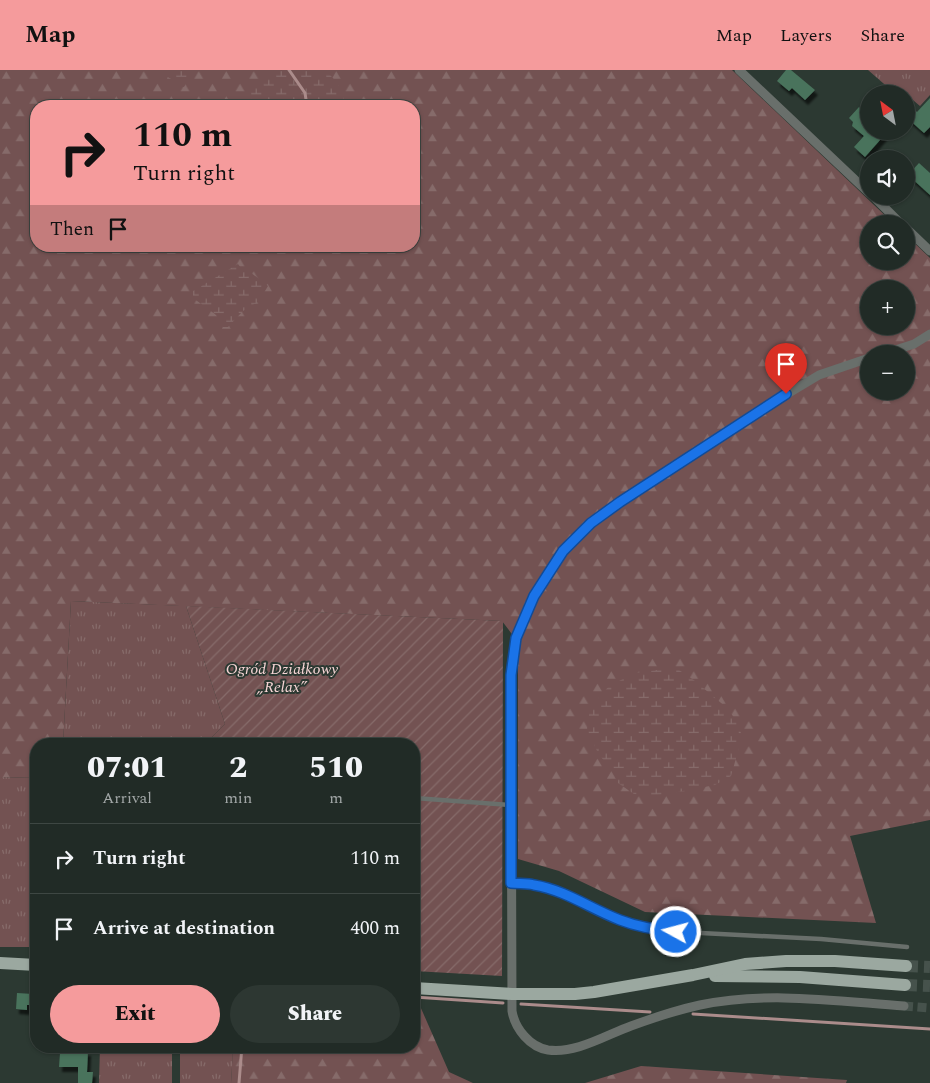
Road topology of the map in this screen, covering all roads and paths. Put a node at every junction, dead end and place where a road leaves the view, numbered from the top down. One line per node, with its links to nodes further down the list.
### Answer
1 (739, 70): 2 (street)
2 (860, 184)
3 (882, 205): 4 (street)
4 (892, 215)
5 (915, 237): 6 (street)
6 (930, 251)
7 (930, 334): 8 (street)
8 (911, 345)
9 (860, 361): 11 (street)
10 (420, 798): 11 (lane)
11 (511, 805): 12 (street)
12 (511, 883): 13 (lane); 20 (street)
13 (907, 947)
14 (0, 963): 15 (main road)
15 (30, 965)
16 (906, 966): 17 (main road)
17 (693, 975): 18 (main road); 20 (main road)
18 (905, 985)
19 (420, 988): 20 (main road)
20 (512, 994): 21 (street)
21 (904, 1006)

